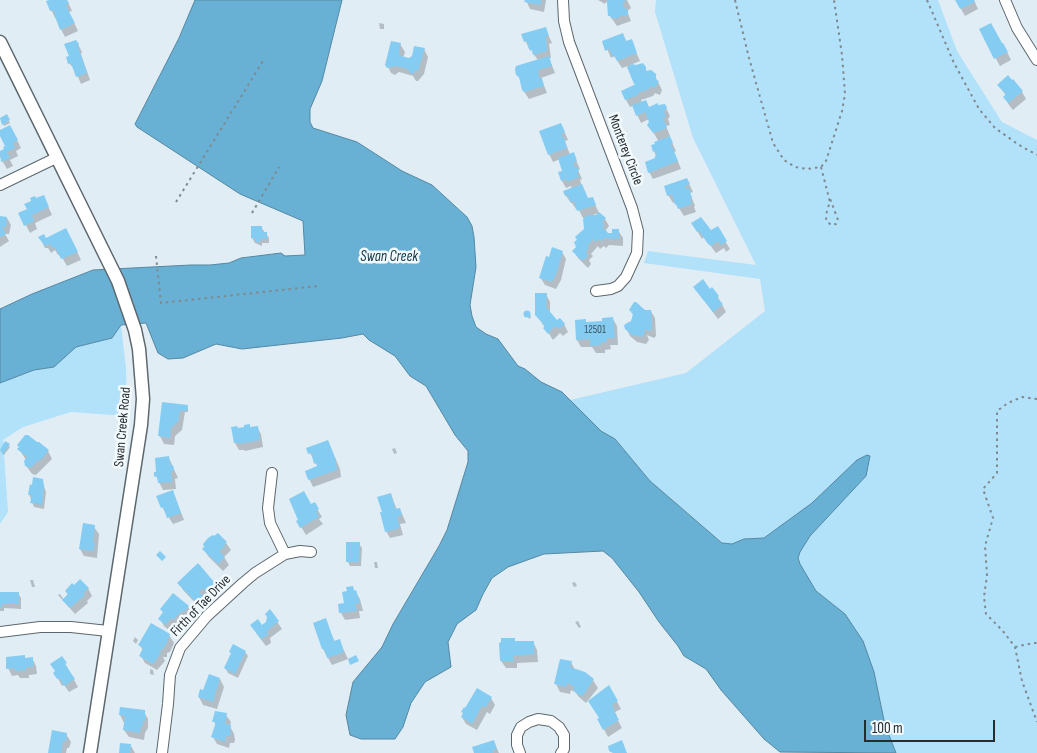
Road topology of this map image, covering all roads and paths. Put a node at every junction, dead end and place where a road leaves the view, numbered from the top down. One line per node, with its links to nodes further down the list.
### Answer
1 (563, 0): 19 (street, Monterey Circle)
2 (736, 0): 12 (path)
3 (834, 0): 12 (path)
4 (927, 0): 9 (path)
5 (1006, 0): 7 (street)
6 (0, 42): 10 (street, Swan Creek Road)
7 (1037, 60)
8 (263, 61): 15 (path)
9 (1037, 155)
10 (56, 158): 13 (street); 24 (street, Swan Creek Road)
11 (279, 167): 16 (path)
12 (821, 167): 14 (path)
13 (0, 185)
14 (829, 196): 14 (path)
15 (176, 202)
16 (252, 212)
17 (156, 256): 18 (path)
18 (318, 286)
19 (596, 291)
20 (1037, 398): 27 (path)
21 (272, 473): 23 (street)
22 (310, 552): 23 (street, Firth of Tae Drive)
23 (285, 554): 30 (street, Firth of Tae Drive)
24 (108, 631): 25 (street); 29 (street, Swan Creek Road)
25 (0, 632)
26 (1037, 643): 27 (path)
27 (1015, 647): 28 (path)
28 (1037, 722)
29 (90, 753)
30 (162, 753)
31 (520, 753): 32 (street)
32 (561, 753)

